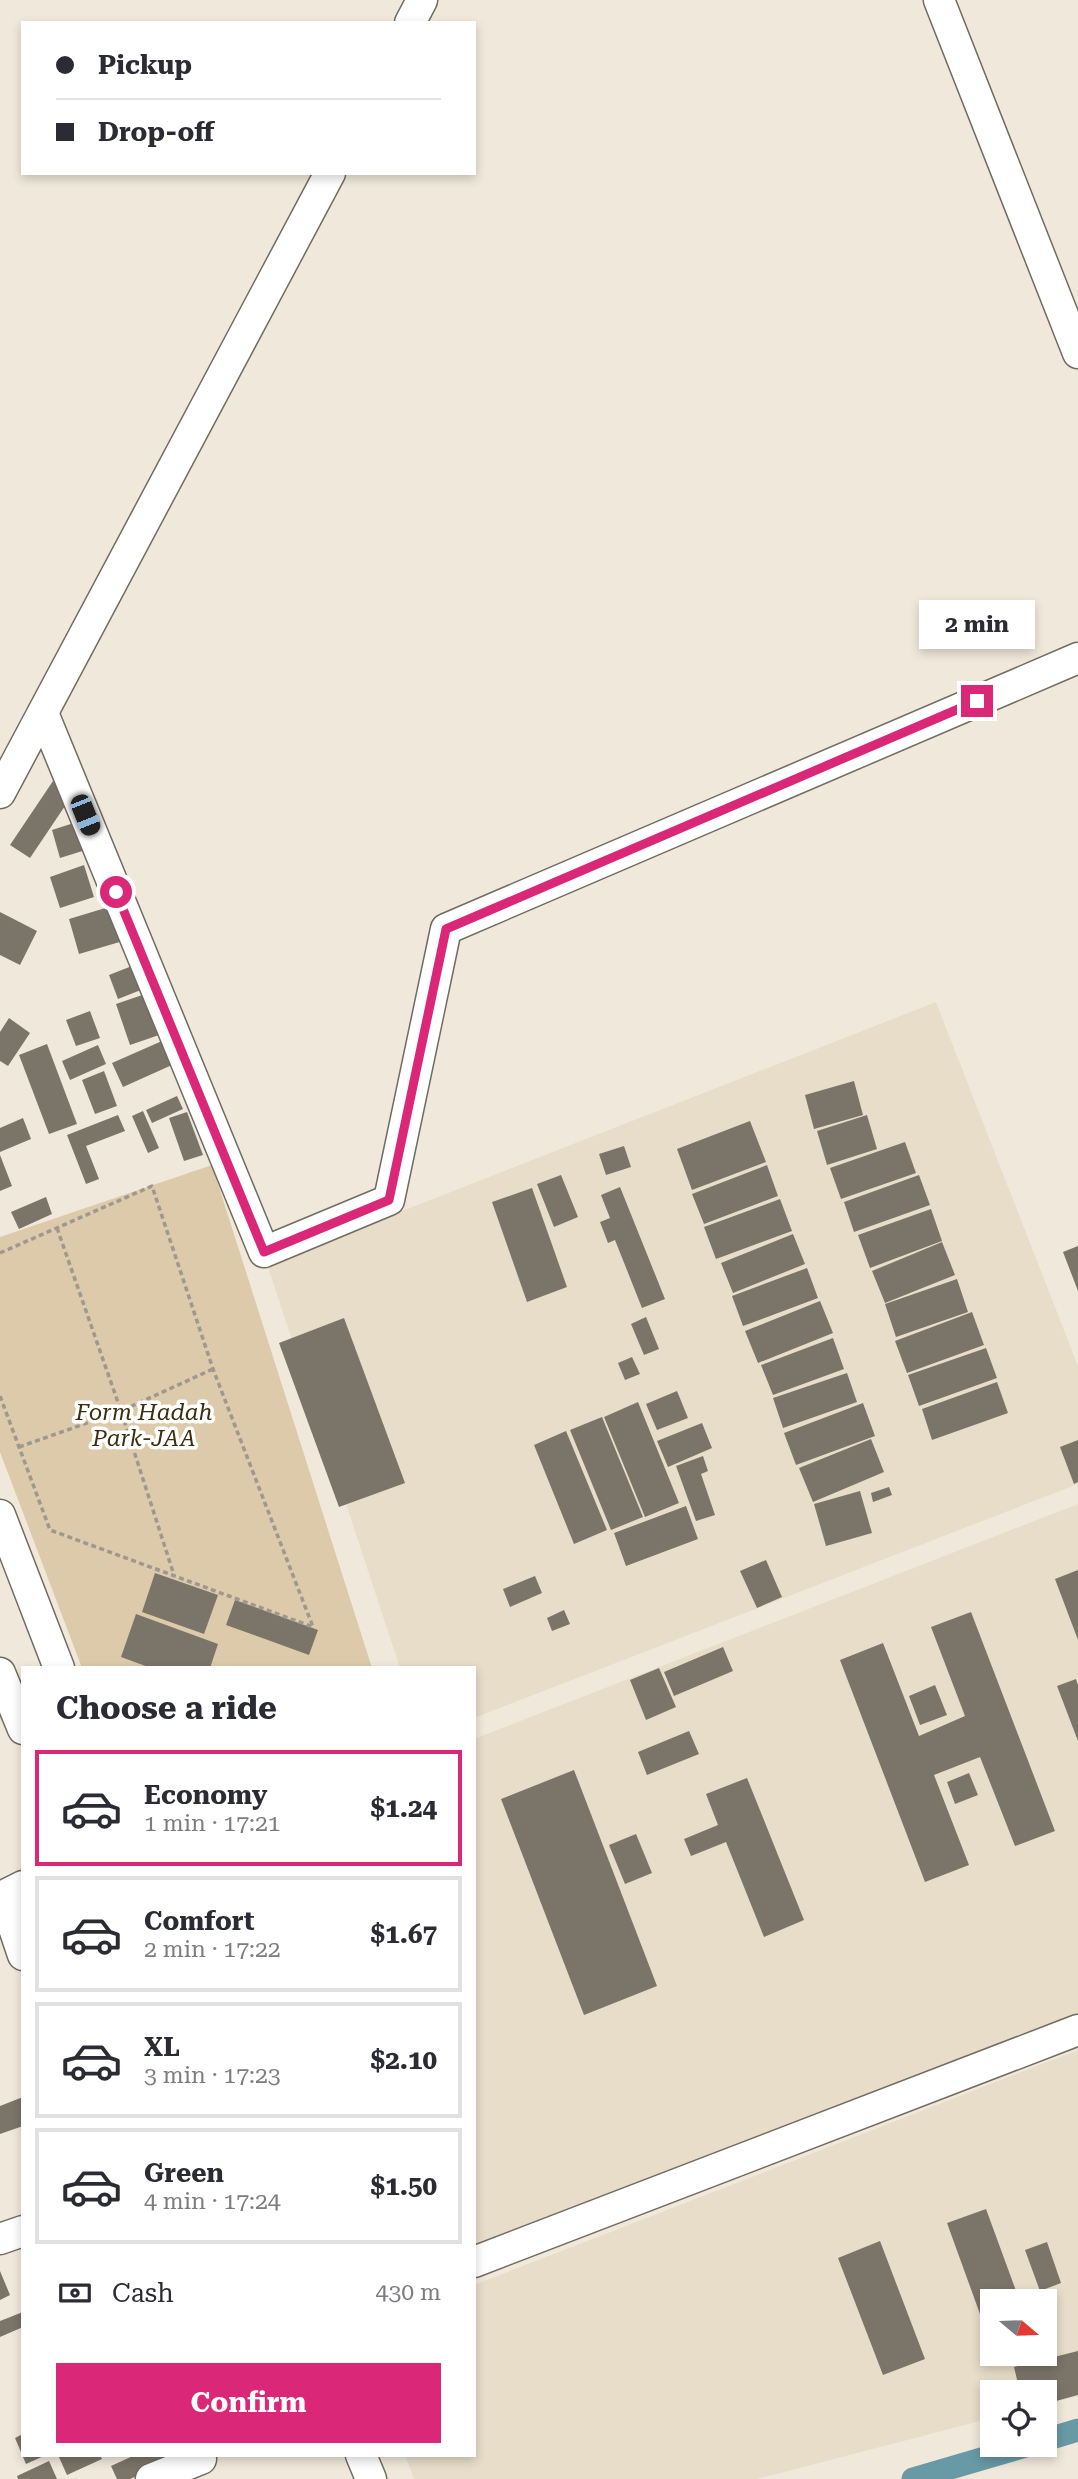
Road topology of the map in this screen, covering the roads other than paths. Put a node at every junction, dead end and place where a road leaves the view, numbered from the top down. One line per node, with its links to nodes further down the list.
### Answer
1 (422, 0): 3 (street)
2 (939, 0): 5 (street)
3 (411, 21)
4 (329, 175): 7 (street)
5 (1078, 353)
6 (1078, 658): 7 (street)
7 (43, 713): 8 (street)
8 (0, 793)
9 (0, 1515): 10 (street)
10 (58, 1666)
11 (0, 1673): 12 (street)
12 (21, 1724)
13 (9, 1893): 14 (street)
14 (21, 1946)
15 (1078, 2031): 18 (street)
16 (21, 2232): 17 (street)
17 (0, 2239)
18 (476, 2261)
19 (200, 2457): 21 (street)
20 (362, 2457): 22 (street)
21 (151, 2479)
22 (370, 2479)

